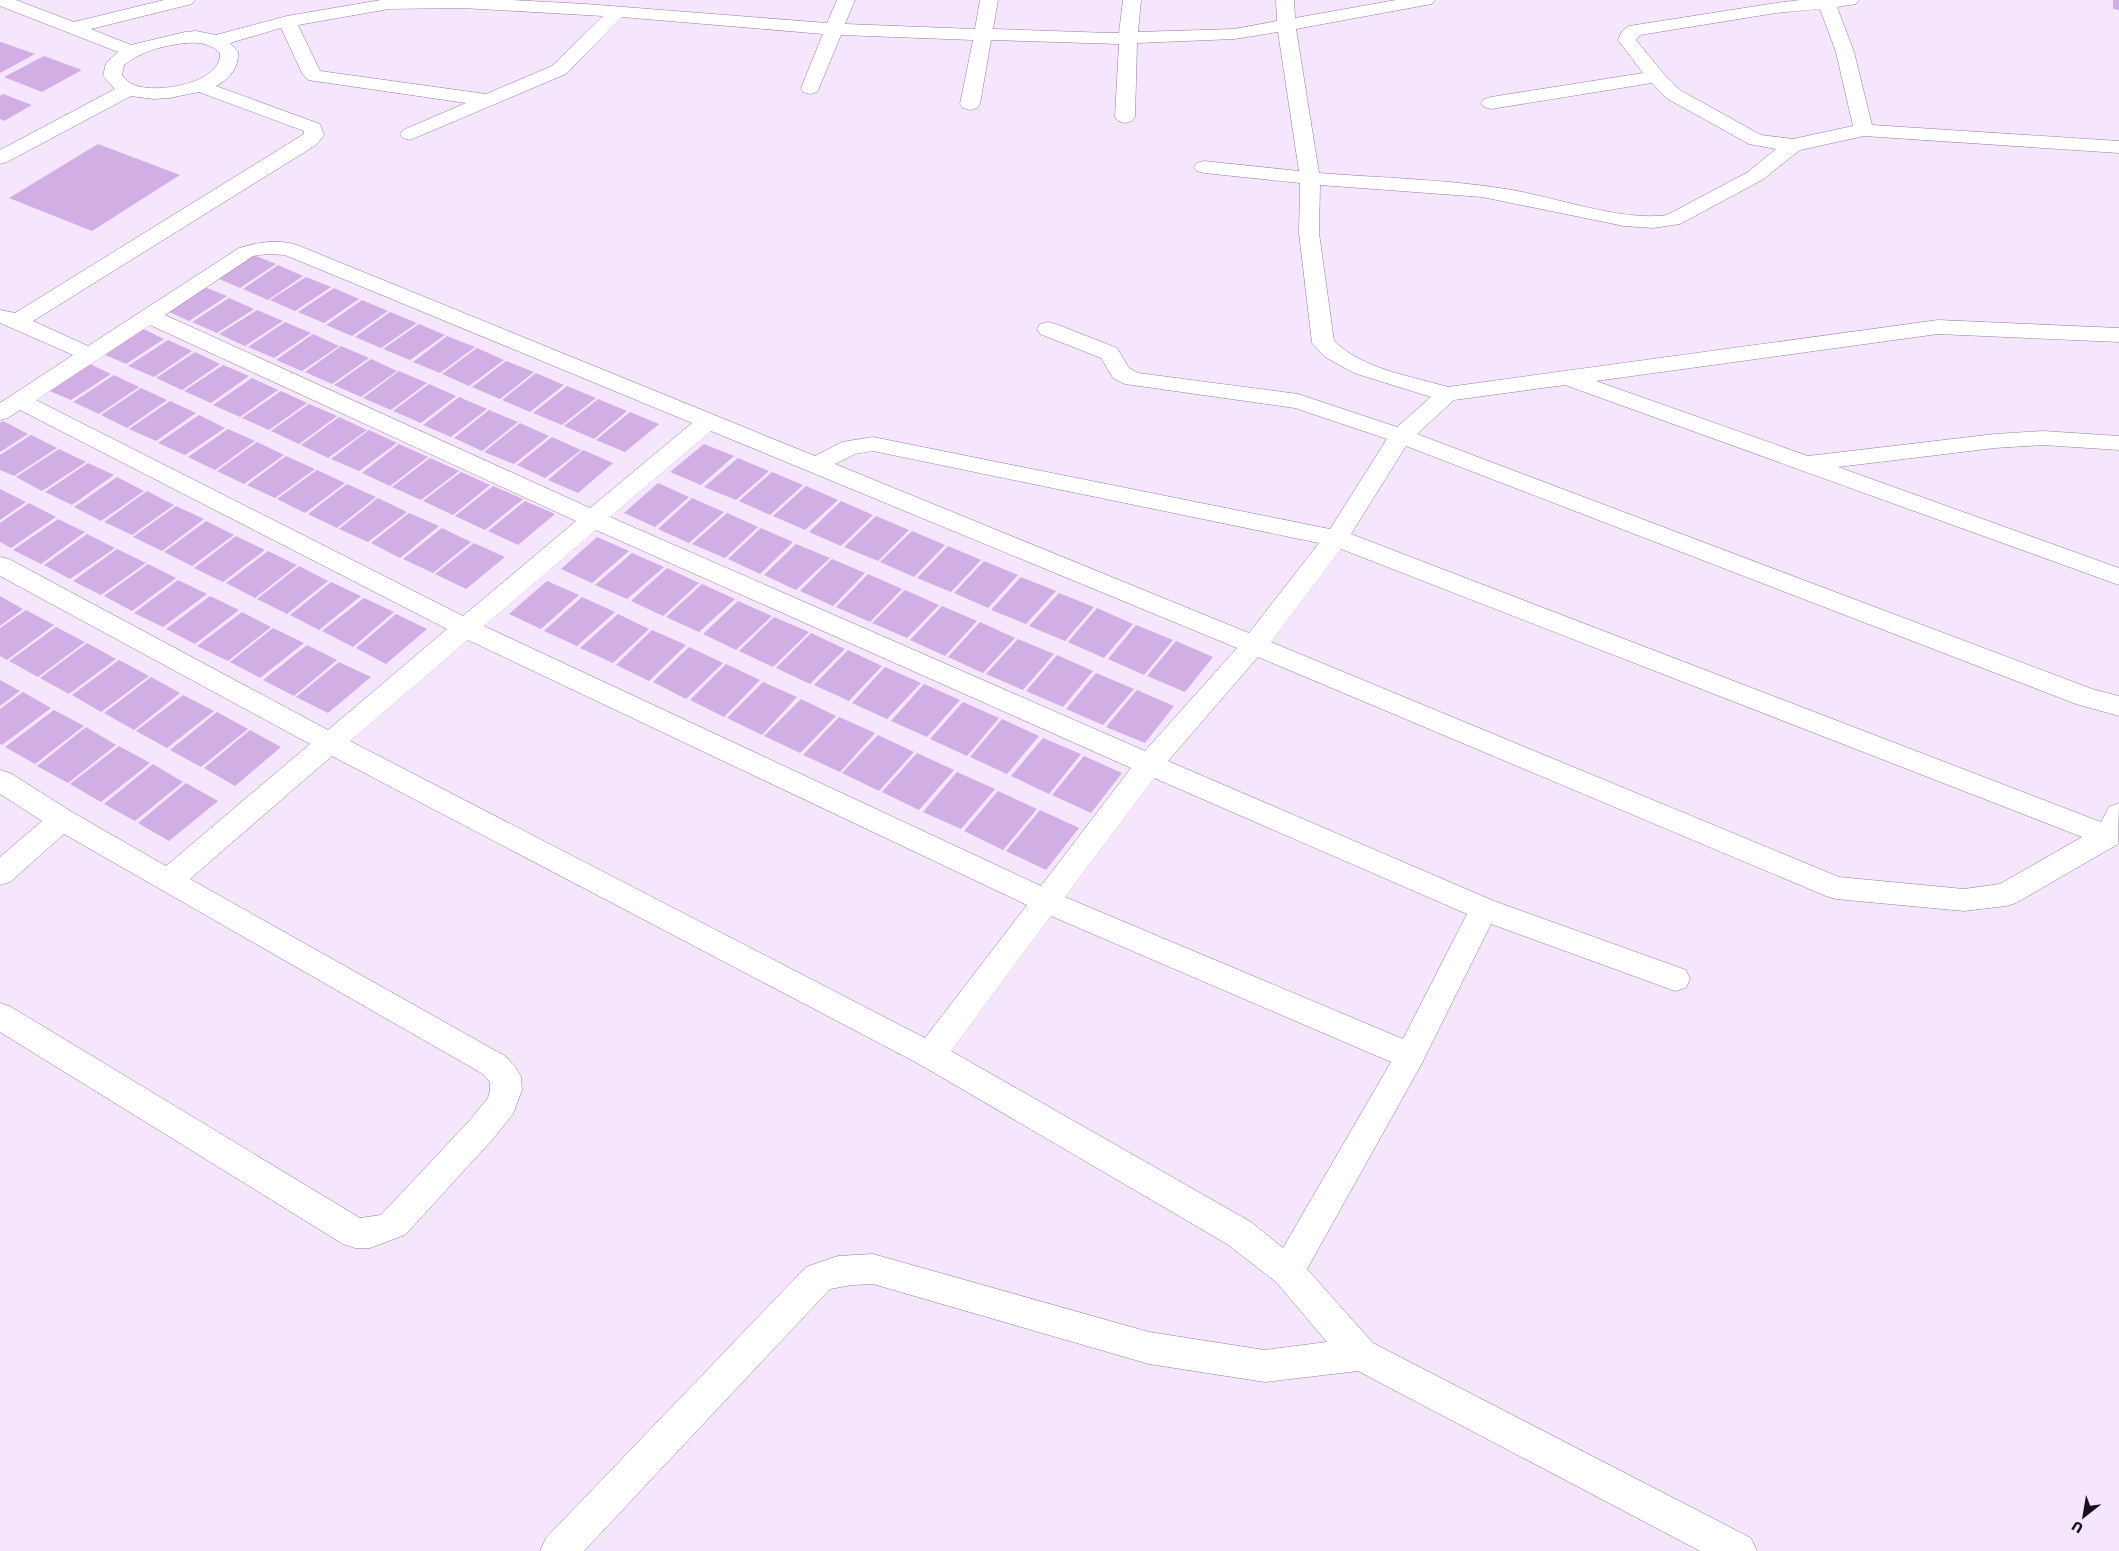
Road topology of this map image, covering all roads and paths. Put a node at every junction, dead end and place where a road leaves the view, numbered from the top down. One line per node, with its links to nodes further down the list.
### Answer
1 (0, 0): 19 (street)
2 (186, 0): 19 (street)
3 (722, 0): 16 (street)
4 (846, 0): 20 (street)
5 (989, 0): 21 (street)
6 (1132, 0): 22 (street)
7 (1285, 0): 18 (street)
8 (1426, 0): 18 (street)
9 (1850, 0): 12 (street)
10 (462, 1): 11 (street); 14 (street)
11 (388, 2): 17 (street)
12 (1826, 3): 13 (street); 33 (street)
13 (1770, 4): 25 (street)
14 (588, 5): 15 (street)
15 (617, 12): 16 (street); 29 (street)
16 (714, 18): 20 (street)
17 (287, 21): 23 (street); 29 (street)
18 (1286, 25): 22 (street); 41 (street)
19 (74, 28): 24 (street)
20 (834, 28): 21 (street); 27 (street)
21 (983, 34): 22 (street); 31 (street)
22 (1128, 38): 32 (street)
23 (216, 41): 24 (street); 26 (street)
24 (131, 51): 28 (street)
25 (1656, 77): 30 (street); 37 (street)
26 (200, 86): 28 (street); 43 (street)
27 (810, 88)
28 (128, 90): 36 (street)
29 (486, 100): 35 (street)
30 (1491, 103)
31 (970, 104)
32 (1125, 118)
33 (1864, 130): 37 (street); 38 (street)
34 (0, 134): 36 (street)
35 (410, 134)
36 (26, 144): 39 (street)
37 (1793, 145): 41 (street)
38 (2119, 147)
39 (0, 158)
40 (1204, 167): 41 (street)
41 (1310, 178): 48 (street)
42 (149, 316): 46 (street); 50 (street); 55 (street)
43 (8, 318): 46 (street)
44 (1048, 329): 51 (street)
45 (2119, 334): 47 (street)
46 (88, 354): 49 (street)
47 (1569, 379): 48 (street); 53 (street)
48 (1447, 394): 51 (street)
49 (10, 407): 59 (street)
50 (708, 421): 54 (street); 55 (street)
51 (1400, 436): 56 (street); 61 (street)
52 (2119, 443): 53 (street)
53 (1808, 463): 58 (street)
54 (814, 465): 56 (street); 60 (street)
55 (593, 519): 59 (street); 63 (street)
56 (1336, 538): 60 (street); 66 (street)
57 (0, 565): 62 (street)
58 (2119, 577)
59 (465, 628): 62 (street); 69 (street)
60 (1254, 645): 63 (street); 66 (street)
61 (2119, 706)
62 (330, 743): 68 (street); 73 (street)
63 (1149, 764): 69 (street); 70 (street)
64 (0, 780): 65 (street)
65 (62, 820): 67 (street); 68 (street)
66 (2113, 825)
67 (0, 874)
68 (169, 880): 72 (street)
69 (1046, 901): 73 (street); 74 (street)
70 (1484, 909): 71 (street); 74 (street)
71 (1676, 979)
72 (0, 1016)
73 (930, 1055): 75 (street)
74 (1410, 1056): 75 (street)
75 (1288, 1271): 76 (street)
76 (1361, 1354): 77 (street); 78 (street)
77 (559, 1551)
78 (1738, 1551)

